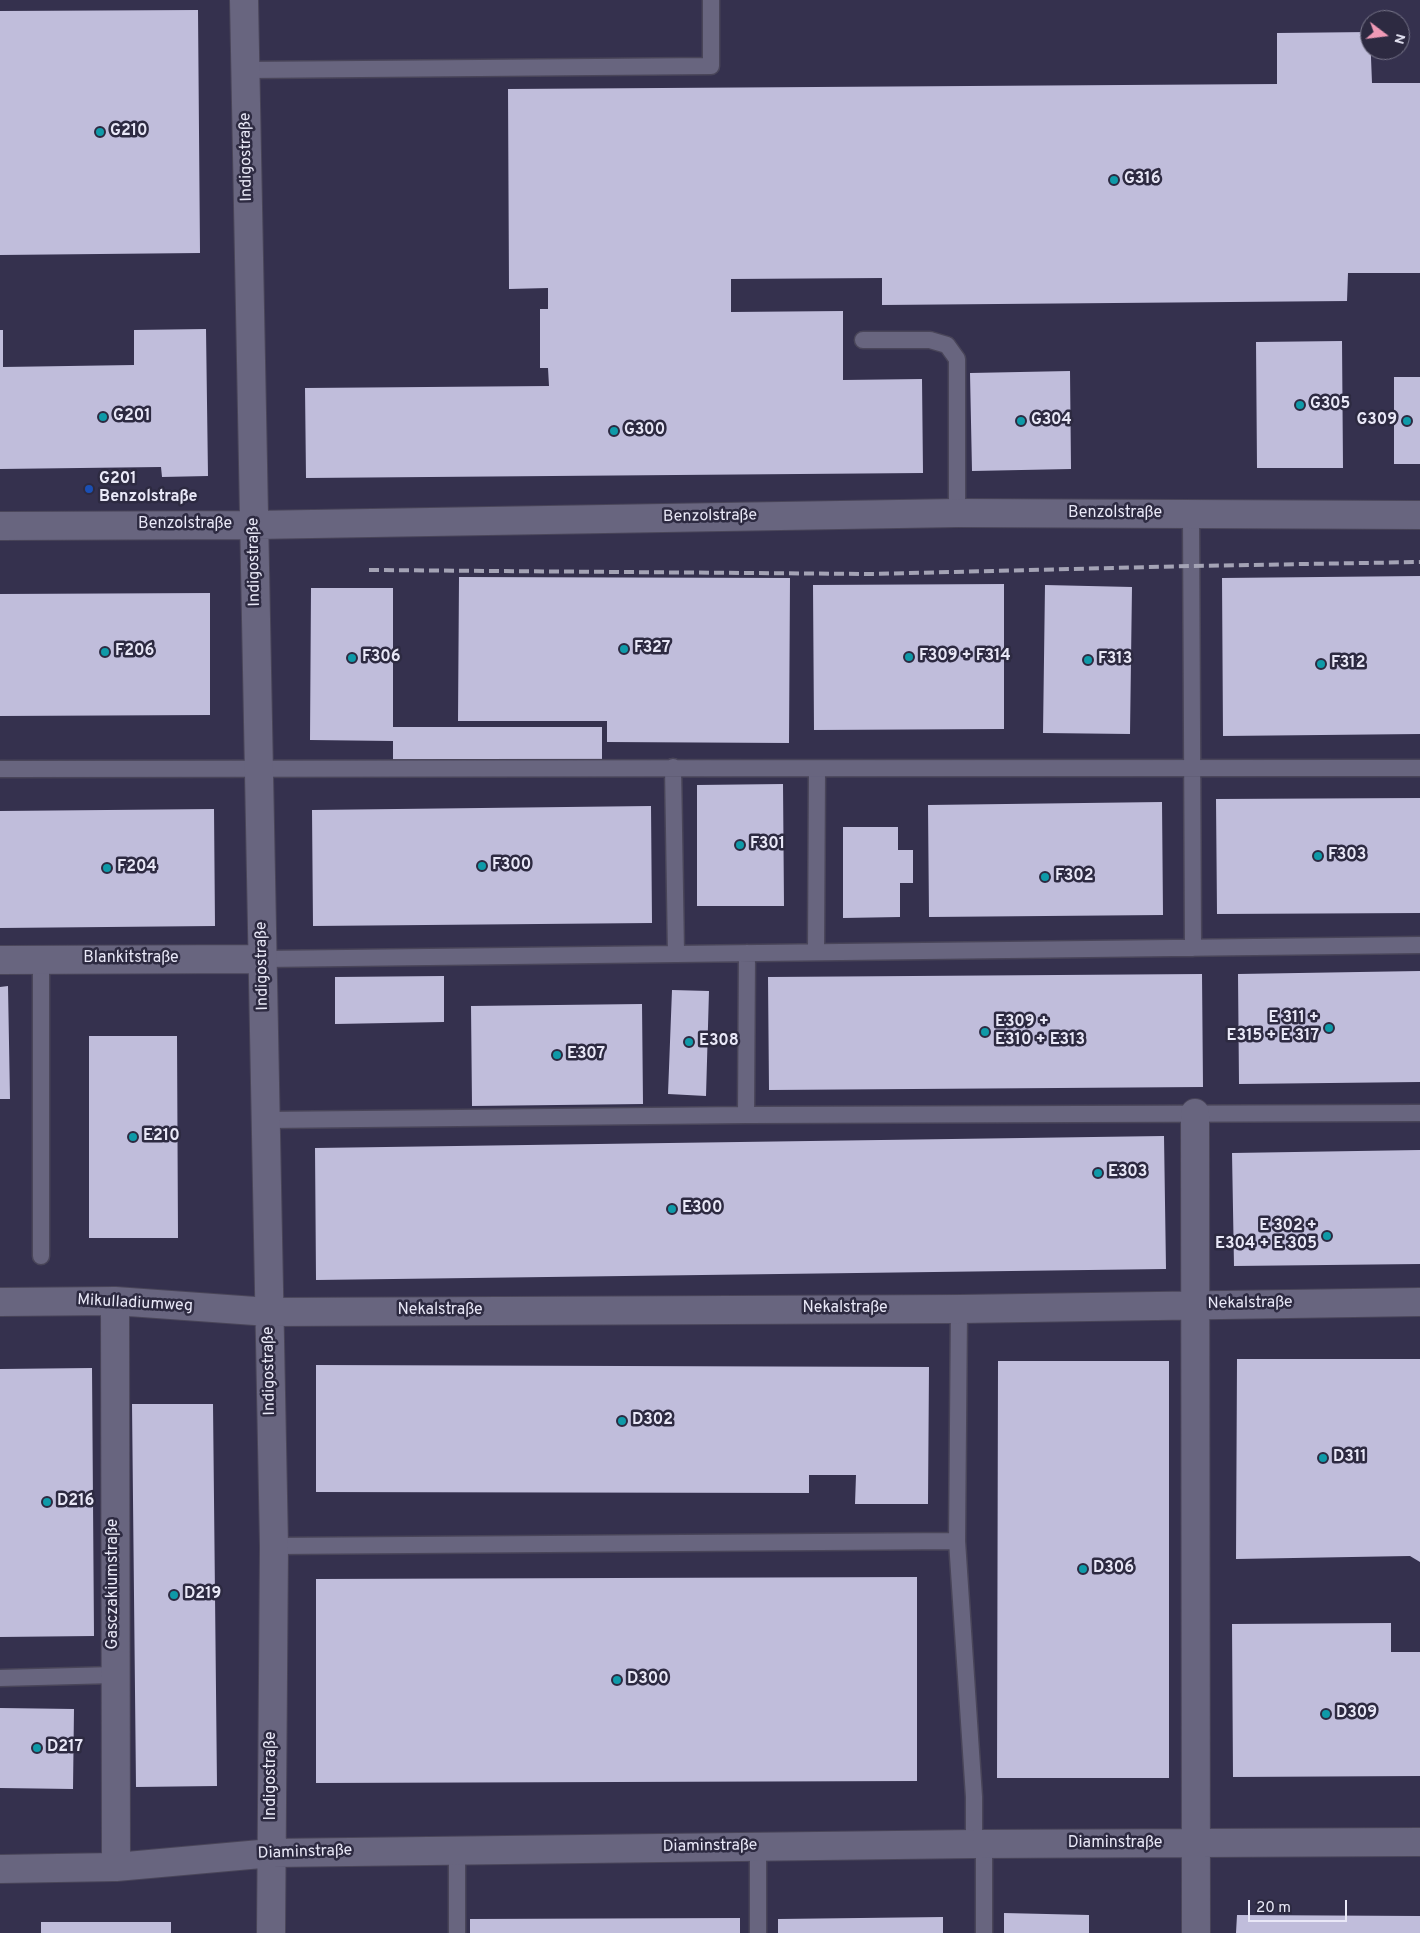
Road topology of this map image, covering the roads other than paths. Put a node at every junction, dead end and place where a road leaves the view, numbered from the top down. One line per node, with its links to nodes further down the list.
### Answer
1 (244, 0): 3 (street, Indigostraße)
2 (711, 0): 3 (lane)
3 (246, 70): 8 (street, Indigostraße)
4 (863, 340): 5 (lane)
5 (957, 513): 6 (street, Benzolstraße); 8 (street, Benzolstraße)
6 (1191, 514): 7 (street, Benzolstraße); 12 (lane)
7 (1420, 515)
8 (254, 525): 9 (street, Benzolstraße); 11 (street, Indigostraße)
9 (0, 526)
10 (673, 767): 11 (lane); 15 (lane); 20 (lane)
11 (259, 768): 14 (lane); 21 (street, Indigostraße)
12 (1192, 768): 13 (lane); 15 (lane); 17 (lane)
13 (1420, 768)
14 (0, 769)
15 (817, 769): 18 (lane)
16 (1420, 945): 17 (lane)
17 (1194, 948): 18 (lane)
18 (816, 952): 19 (lane)
19 (746, 953): 20 (lane); 26 (lane)
20 (676, 954): 21 (lane)
21 (263, 959): 23 (street, Blankitstraße); 27 (street, Indigostraße)
22 (0, 960): 23 (street, Blankitstraße)
23 (41, 960): 28 (lane)
24 (1195, 1113): 25 (lane); 26 (lane); 32 (street)
25 (1420, 1113)
26 (746, 1115): 27 (lane)
27 (266, 1120): 34 (street, Indigostraße)
28 (42, 1256)
29 (114, 1300): 30 (street, Mikulladiumweg); 34 (street, Mikulladiumweg); 37 (street, Gasczakiumstraße)
30 (0, 1302)
31 (1420, 1302): 32 (street, Nekalstraße)
32 (1195, 1305): 33 (street, Nekalstraße); 41 (street)
33 (959, 1309): 34 (street, Nekalstraße); 35 (lane)
34 (269, 1312): 36 (street, Indigostraße)
35 (957, 1541): 36 (lane); 40 (lane)
36 (274, 1546): 44 (street, Indigostraße)
37 (114, 1675): 38 (lane); 45 (street, Gasczakiumstraße)
38 (0, 1678)
39 (1420, 1842): 41 (street, Diaminstraße)
40 (979, 1844): 41 (street, Diaminstraße); 42 (street, Diaminstraße); 50 (lane)
41 (1197, 1844): 51 (street)
42 (758, 1846): 43 (street, Diaminstraße); 49 (lane)
43 (457, 1850): 44 (street, Diaminstraße); 48 (lane)
44 (272, 1853): 45 (street, Diaminstraße); 47 (street, Indigostraße)
45 (116, 1867): 46 (street, Diaminstraße)
46 (0, 1869)
47 (271, 1933)
48 (457, 1933)
49 (758, 1933)
50 (984, 1933)
51 (1196, 1933)

